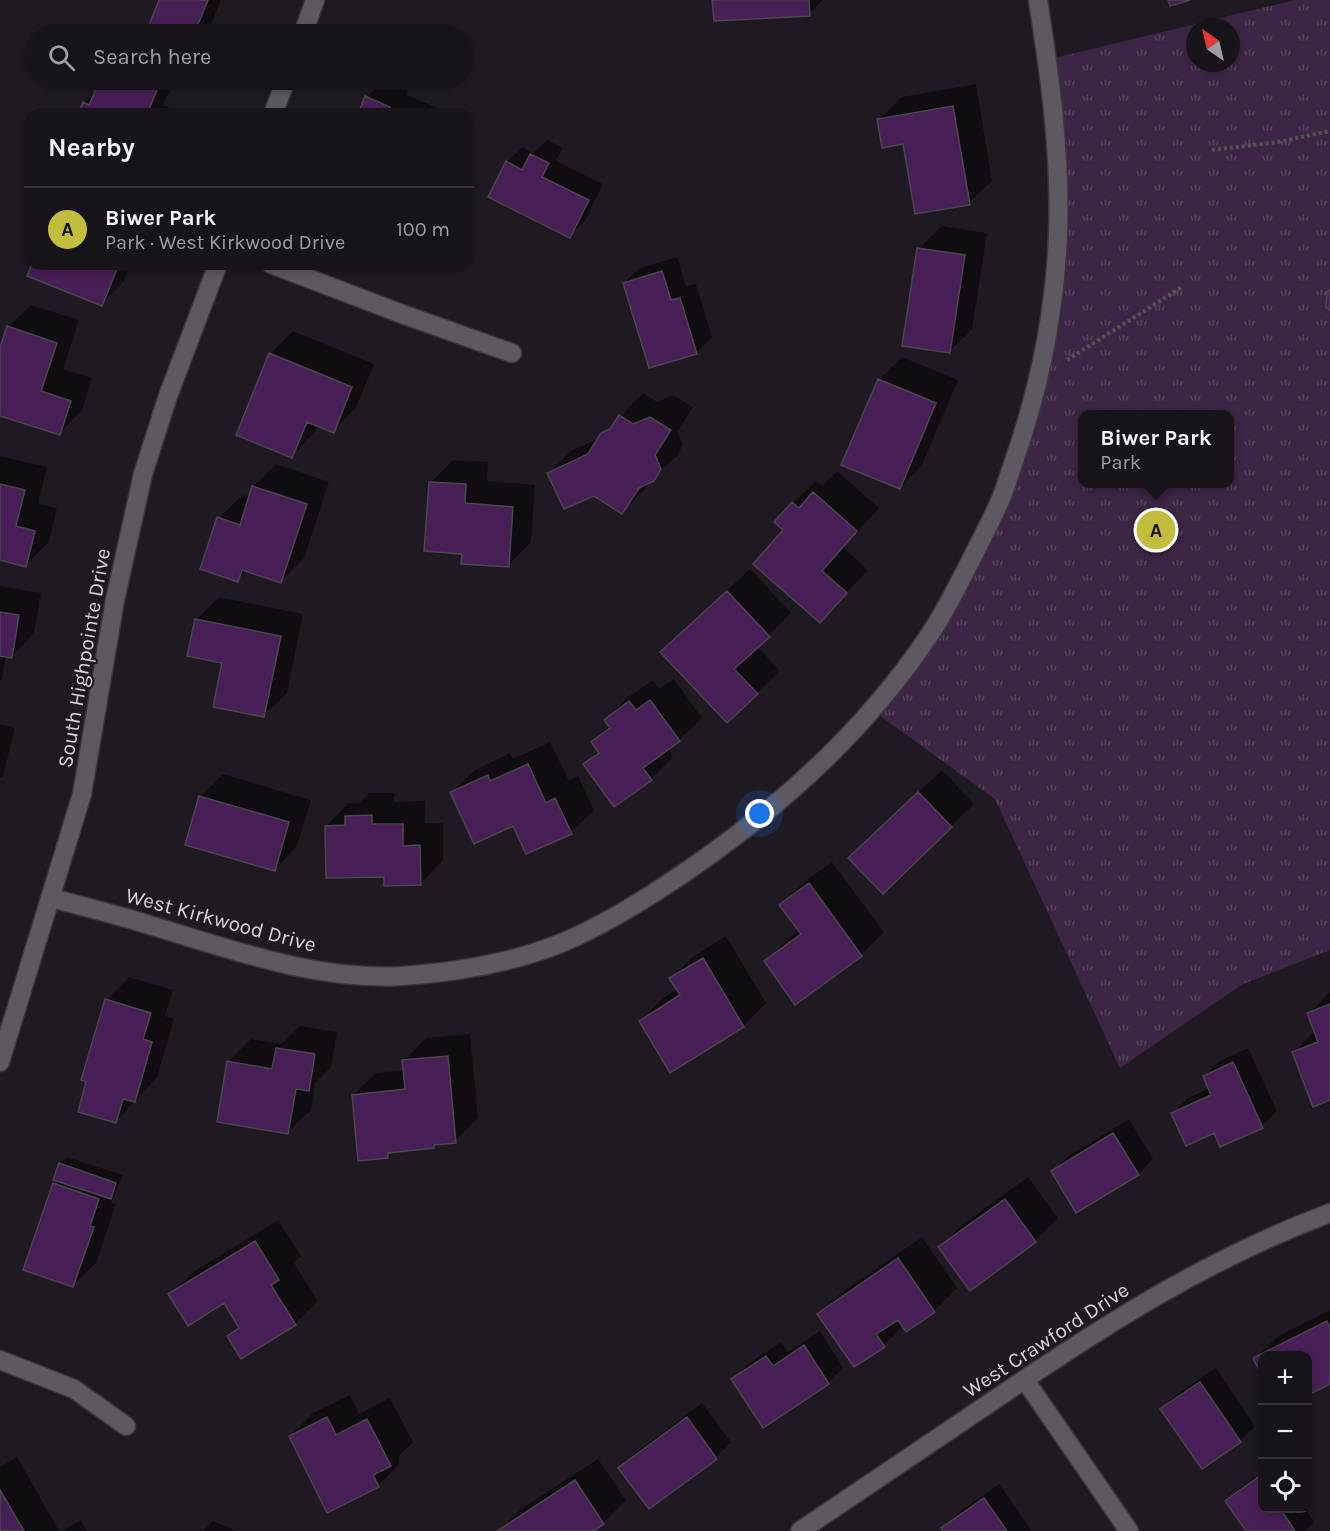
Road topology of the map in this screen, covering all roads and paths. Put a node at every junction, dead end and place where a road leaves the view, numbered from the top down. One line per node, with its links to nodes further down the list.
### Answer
1 (315, 0): 3 (street)
2 (1038, 0): 12 (street, West Kirkwood Drive)
3 (307, 24)
4 (282, 90): 5 (street)
5 (275, 108)
6 (1330, 131): 7 (path)
7 (1212, 150)
8 (216, 270): 13 (street, South Highpointe Drive)
9 (287, 270): 11 (street)
10 (1182, 287): 12 (path)
11 (512, 353)
12 (1039, 378): 13 (street, West Kirkwood Drive)
13 (51, 898): 14 (street, South Highpointe Drive)
14 (0, 1062)
15 (1330, 1213): 17 (street, West Crawford Drive)
16 (0, 1360): 18 (street)
17 (1025, 1380): 19 (street, West Crawford Drive); 20 (street)
18 (126, 1426)
19 (800, 1531)
20 (1129, 1531)

